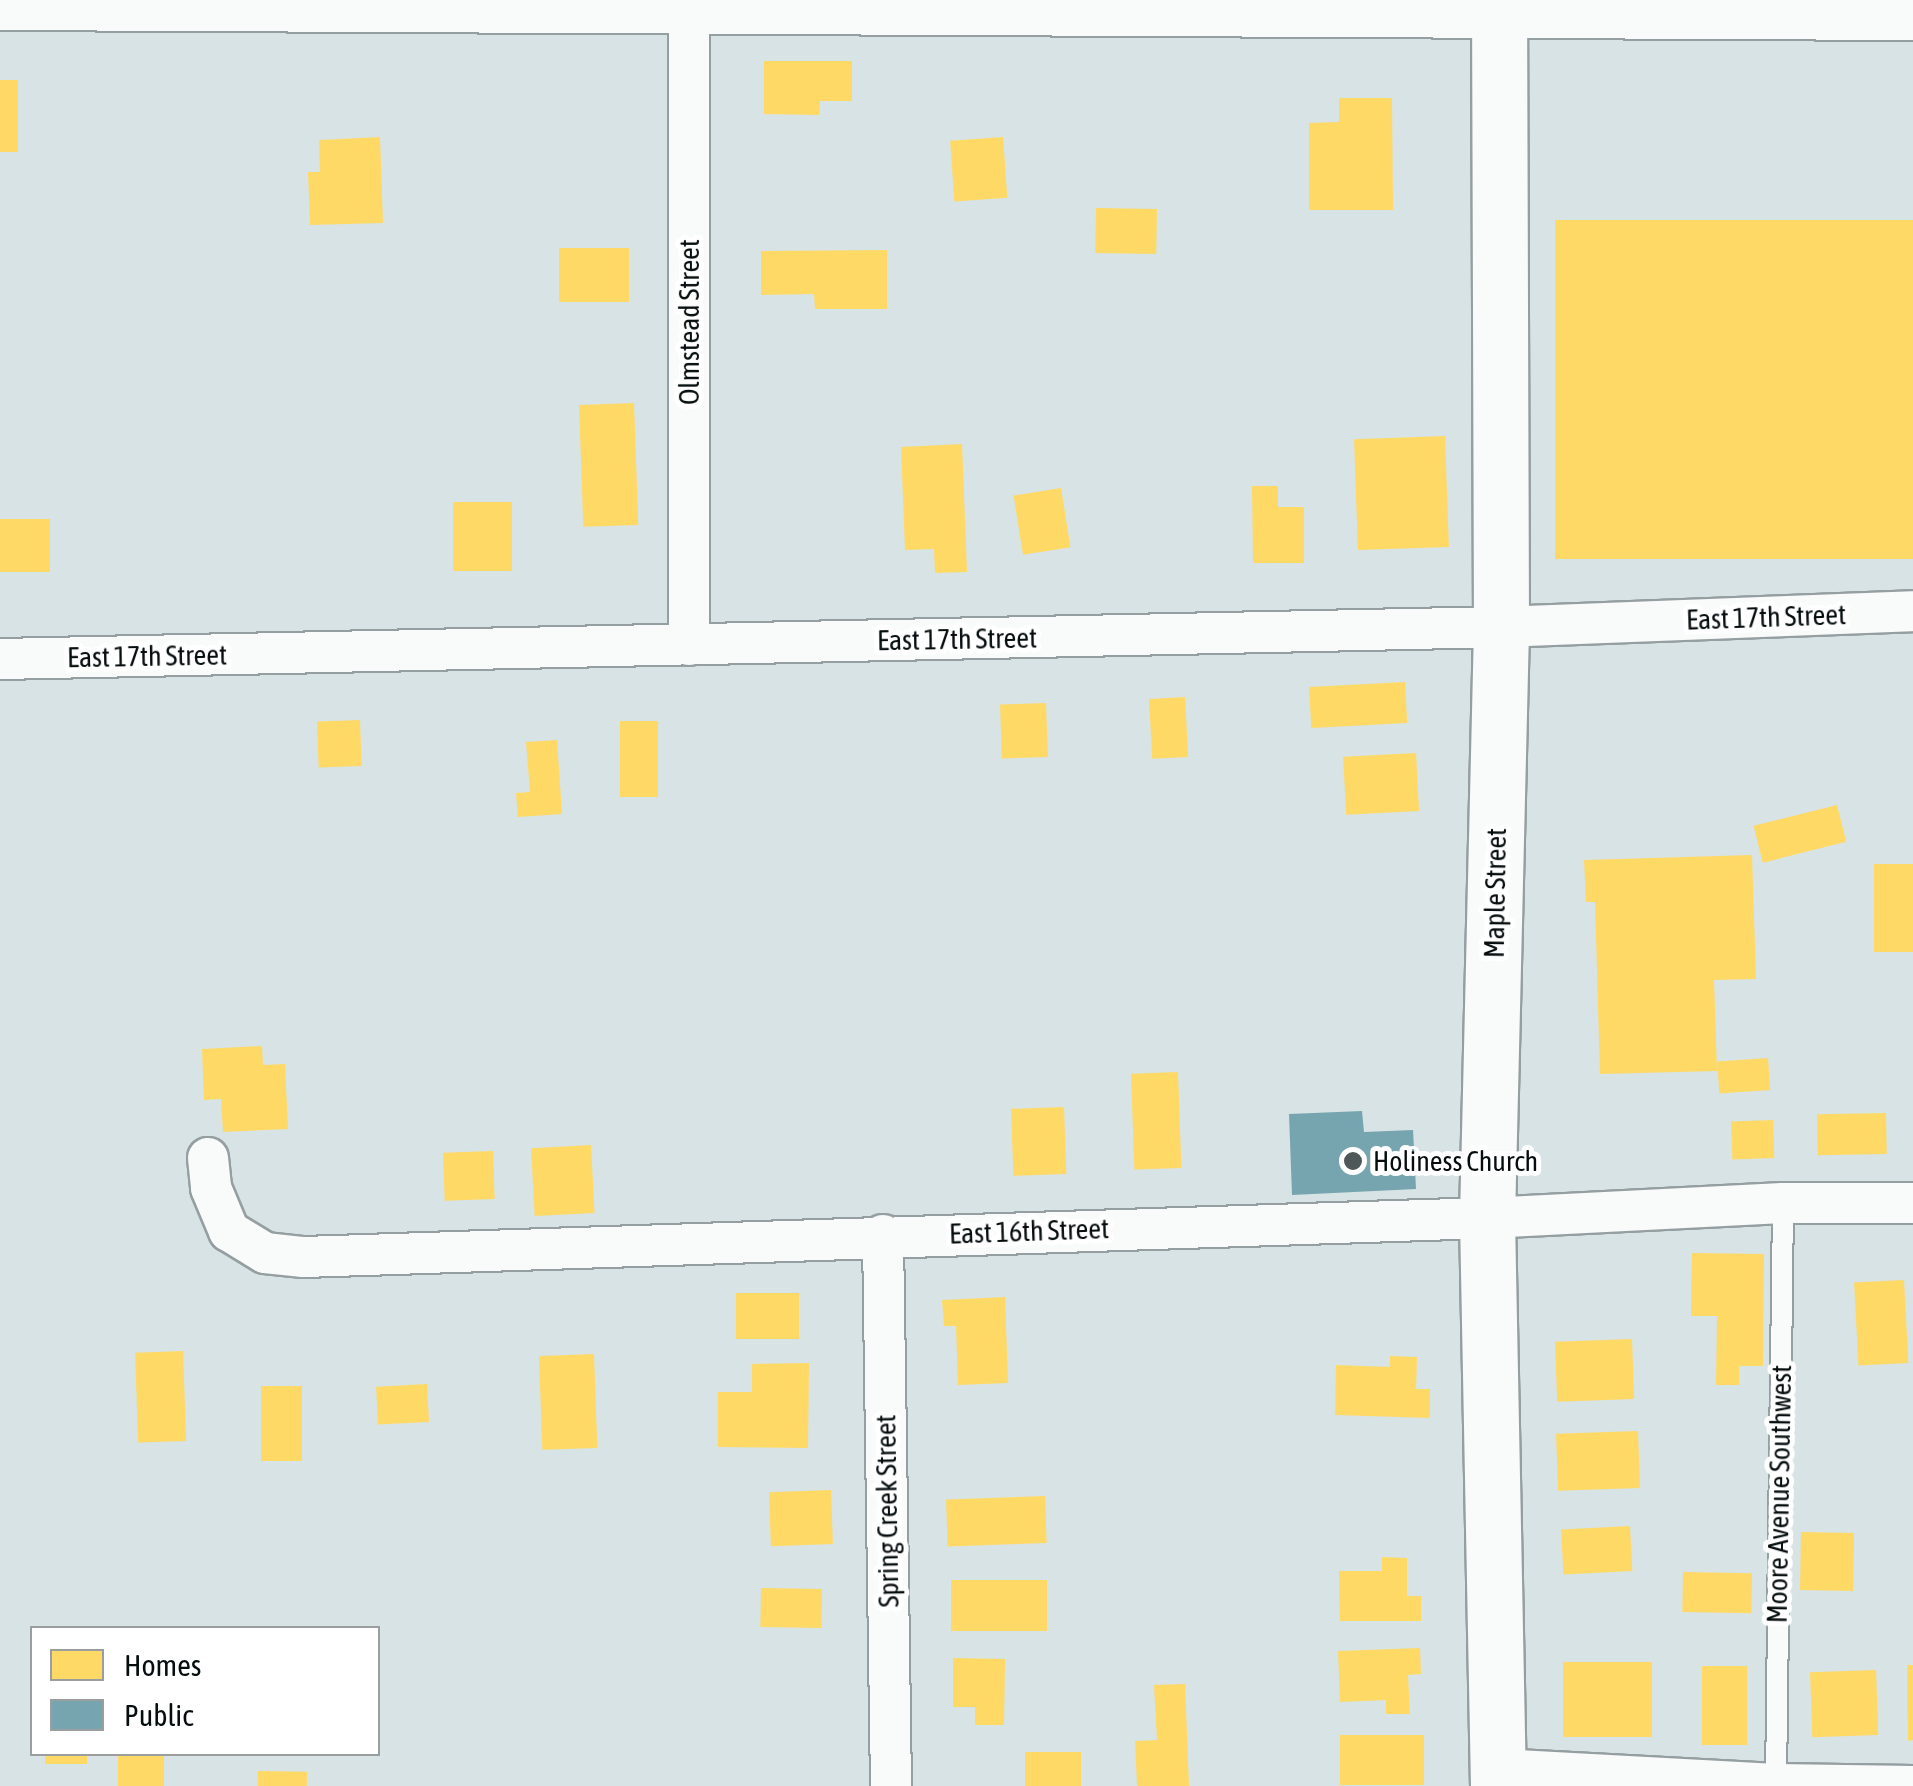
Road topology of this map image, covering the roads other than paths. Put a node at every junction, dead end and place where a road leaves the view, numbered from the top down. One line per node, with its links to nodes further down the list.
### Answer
1 (689, 7): 2 (street); 3 (street); 7 (street, Olmstead Street)
2 (1499, 9): 4 (street); 6 (main road, Maple Street)
3 (0, 10)
4 (1913, 20)
5 (1913, 611): 6 (street, East 17th Street)
6 (1501, 626): 7 (street, East 17th Street); 12 (main road, Maple Street)
7 (690, 645): 8 (street, East 17th Street)
8 (0, 659)
9 (208, 1158): 13 (street, East 16th Street)
10 (1783, 1203): 11 (street, East 16th Street); 12 (street, East 16th Street); 15 (lane, Moore Avenue Southwest)
11 (1913, 1203)
12 (1488, 1218): 13 (street, East 16th Street); 14 (main road, Maple Street)
13 (884, 1235): 16 (street, Spring Creek Street)
14 (1498, 1777): 15 (street)
15 (1776, 1784): 17 (street)
16 (891, 1786)
17 (1913, 1786)

